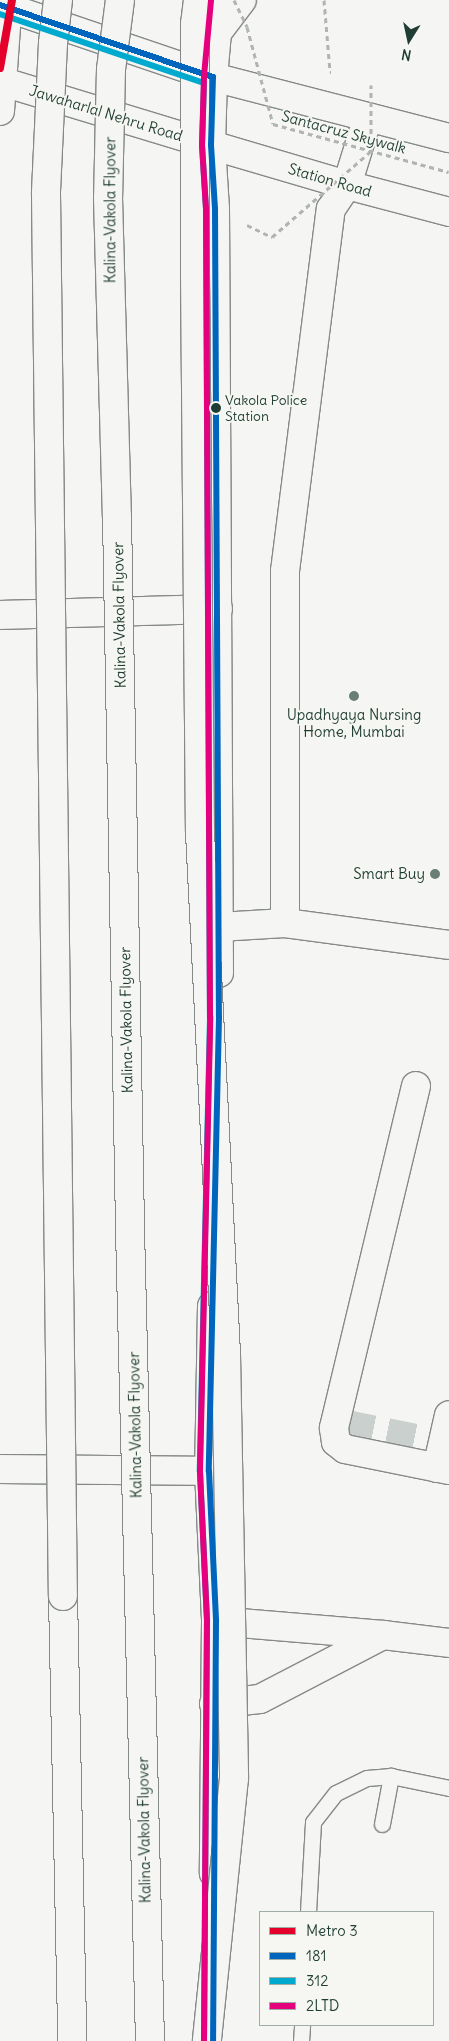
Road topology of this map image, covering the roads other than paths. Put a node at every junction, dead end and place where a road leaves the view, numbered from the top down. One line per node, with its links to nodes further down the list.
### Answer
1 (58, 0): 35 (main road, bridge)
2 (120, 0): 36 (main road, Kalina-Vakola Flyover, bridge)
3 (198, 0): 37 (main road, bridge)
4 (220, 0): 7 (main road)
5 (242, 0): 7 (main road)
6 (5, 4): 8 (main road); 9 (main road)
7 (217, 33): 8 (main road)
8 (213, 77): 11 (main road); 13 (main road)
9 (1, 81): 10 (main road); 13 (main road, Jawaharlal Nehru Road)
10 (0, 110)
11 (368, 117): 12 (main road); 14 (main road)
12 (449, 138)
13 (211, 145): 14 (main road, Station Road); 16 (main road)
14 (347, 185): 15 (main road, Station Road); 18 (main road)
15 (449, 212)
16 (218, 609): 17 (main road); 19 (main road)
17 (0, 614)
18 (285, 923): 19 (main road); 20 (main road)
19 (219, 927): 25 (main road)
20 (449, 945)
21 (416, 1086): 23 (main road)
22 (449, 1415): 23 (main road)
23 (440, 1456)
24 (0, 1469): 25 (main road)
25 (209, 1471): 26 (main road)
26 (216, 1621): 27 (main road); 29 (main road)
27 (383, 1635): 28 (main road); 29 (main road)
28 (449, 1643)
29 (214, 1704): 38 (main road)
30 (391, 1776): 31 (lane); 32 (lane); 33 (lane)
31 (448, 1785)
32 (382, 1824)
33 (308, 1911)
34 (302, 2026): 39 (lane)
35 (72, 2041)
36 (150, 2041)
37 (207, 2041)
38 (212, 2041)
39 (301, 2041)

